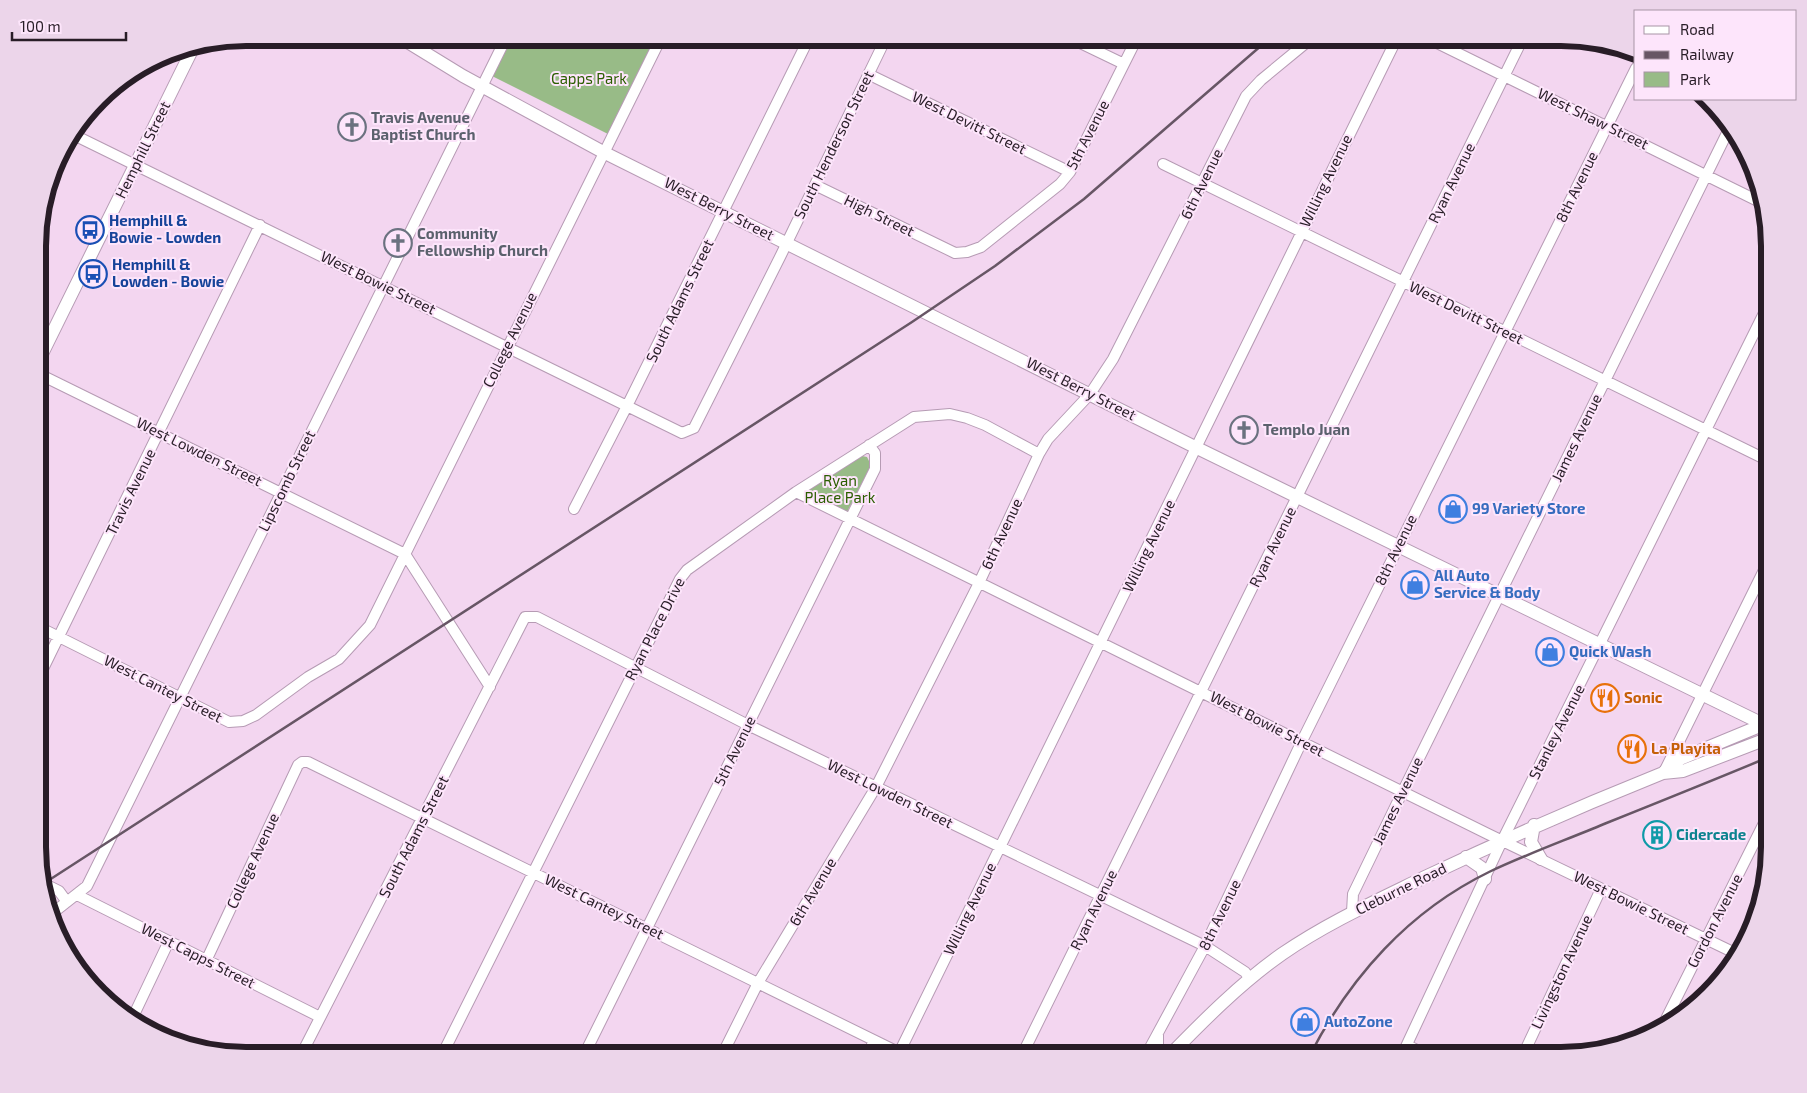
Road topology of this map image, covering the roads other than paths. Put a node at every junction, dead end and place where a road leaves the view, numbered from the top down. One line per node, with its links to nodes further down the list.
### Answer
1 (415, 46): 17 (main road, West Berry Street)
2 (502, 46): 17 (street, Lipscomb Street)
3 (657, 46): 21 (street, College Avenue)
4 (805, 46): 29 (street, South Adams Street)
5 (882, 46): 15 (street, South Henderson Street)
6 (1087, 46): 13 (street)
7 (1133, 46): 13 (street, 5th Avenue)
8 (1302, 46): 26 (street, 6th Avenue)
9 (1393, 46): 31 (street, Willing Avenue)
10 (1443, 46): 16 (street, West Shaw Street)
11 (1519, 46): 16 (street, Ryan Avenue)
12 (190, 55): 23 (main road, Hemphill Street)
13 (1124, 64): 24 (street, 5th Avenue)
14 (1634, 72): 18 (street, 8th Avenue)
15 (868, 74): 24 (street, West Devitt Street); 27 (street, South Henderson Street)
16 (1504, 76): 18 (street, West Shaw Street); 34 (street, Ryan Avenue)
17 (481, 87): 21 (main road, West Berry Street); 35 (street, Lipscomb Street)
18 (1607, 126): 25 (street, West Shaw Street); 37 (street, 8th Avenue)
19 (1726, 134): 25 (street, James Avenue)
20 (79, 137): 23 (street, West Bowie Street)
21 (603, 152): 29 (main road, West Berry Street); 39 (street, College Avenue)
22 (1163, 164): 26 (street, West Devitt Street)
23 (136, 165): 30 (street, West Bowie Street); 38 (main road, Hemphill Street)
24 (1070, 172): 33 (street, 5th Avenue)
25 (1706, 175): 28 (street, West Shaw Street); 41 (street, James Avenue)
26 (1203, 184): 31 (street, West Devitt Street); 42 (street, 6th Avenue)
27 (815, 185): 32 (street, South Henderson Street); 33 (street, High Street)
28 (1755, 200)
29 (724, 212): 32 (main road, West Berry Street); 43 (street, South Adams Street)
30 (260, 226): 35 (street, West Bowie Street); 46 (street, Travis Avenue)
31 (1301, 231): 34 (street, West Devitt Street); 48 (street, Willing Avenue)
32 (786, 244): 42 (main road, West Berry Street); 45 (street, South Henderson Street)
33 (943, 247)
34 (1404, 282): 37 (street, West Devitt Street); 53 (street, Ryan Avenue)
35 (384, 287): 39 (street, West Bowie Street); 52 (street, Lipscomb Street)
36 (1761, 319): 44 (street, Stanley Avenue)
37 (1505, 332): 41 (street, West Devitt Street); 56 (street, 8th Avenue)
38 (46, 346)
39 (507, 347): 43 (street, West Bowie Street); 57 (street, College Avenue)
40 (46, 377): 46 (street, West Lowden Street)
41 (1605, 381): 44 (street, West Devitt Street); 60 (street, James Avenue)
42 (1090, 394): 48 (main road, West Berry Street); 49 (street, 6th Avenue)
43 (628, 406): 45 (street, West Bowie Street); 54 (street, South Adams Street)
44 (1707, 430): 50 (street, West Devitt Street); 66 (street, Stanley Avenue)
45 (682, 432)
46 (160, 433): 52 (street, West Lowden Street); 63 (street, Travis Avenue)
47 (869, 445): 49 (street, Ryan Place Drive); 51 (street, Ryan Place Drive); 55 (street, 5th Avenue)
48 (1197, 448): 53 (main road, West Berry Street); 65 (street, Willing Avenue)
49 (1039, 454): 59 (street, 6th Avenue)
50 (1761, 457)
51 (796, 492): 55 (street, West Bowie Street); 68 (street, Ryan Place Drive)
52 (281, 493): 57 (street, West Lowden Street); 72 (street, Lipscomb Street)
53 (1298, 497): 56 (main road, West Berry Street); 70 (street, Ryan Avenue)
54 (574, 509)
55 (850, 520): 59 (street, West Bowie Street); 74 (street, 5th Avenue)
56 (1398, 546): 60 (main road, West Berry Street); 76 (street, 8th Avenue)
57 (406, 554): 64 (street, College Avenue); 69 (street)
58 (1761, 576): 71 (street)
59 (979, 583): 65 (street, West Bowie Street); 80 (street, 6th Avenue)
60 (1499, 595): 66 (main road, West Berry Street); 81 (street, James Avenue)
61 (525, 617): 68 (street, West Lowden Street); 69 (street, South Adams Street)
62 (46, 630): 63 (street, West Cantey Street)
63 (59, 637): 67 (street, Travis Avenue); 72 (street, West Cantey Street)
64 (357, 641): 72 (street, West Cantey Street)
65 (1101, 643): 70 (street, West Bowie Street); 86 (street, Willing Avenue)
66 (1601, 645): 71 (main road, West Berry Street); 85 (street, Stanley Avenue)
67 (46, 663)
68 (634, 668): 74 (street, West Lowden Street); 89 (street, Ryan Place Drive)
69 (490, 687): 82 (street, South Adams Street)
70 (1202, 691): 76 (street, West Bowie Street); 94 (street, Ryan Avenue)
71 (1703, 695): 73 (main road, West Berry Street); 79 (street)
72 (182, 697): 93 (street, Lipscomb Street)
73 (1761, 721)
74 (748, 725): 80 (street, West Lowden Street); 98 (street, 5th Avenue)
75 (1761, 726): 79 (main road, Cleburne Road)
76 (1302, 741): 81 (street, West Bowie Street); 101 (street, 8th Avenue)
77 (1761, 741): 79 (main road, Cleburne Road)
78 (302, 762): 82 (street, West Cantey Street); 103 (street, College Avenue)
79 (1664, 773): 83 (main road, Cleburne Road)
80 (876, 787): 86 (street, West Lowden Street); 105 (street, 6th Avenue)
81 (1402, 792): 85 (street, West Bowie Street); 97 (street, James Avenue)
82 (424, 818): 89 (street, West Cantey Street); 108 (street, South Adams Street)
83 (1534, 825): 85 (main road, Cleburne Road); 88 (main road)
84 (1761, 829): 99 (street, Gordon Avenue)
85 (1502, 841): 87 (main road, Cleburne Road); 88 (street, West Bowie Street); 90 (street, Stanley Avenue)
86 (1000, 847): 94 (street, West Lowden Street); 118 (street, Willing Avenue)
87 (1466, 857): 90 (main road); 97 (main road, Cleburne Road)
88 (1541, 859): 92 (street, West Bowie Street)
89 (533, 872): 98 (street, West Cantey Street); 113 (street, Ryan Place Drive)
90 (1485, 879): 111 (street, Stanley Avenue)
91 (50, 886): 95 (street)
92 (1602, 889): 99 (street, West Bowie Street); 124 (street, Livingston Avenue)
93 (77, 895): 95 (street, Lipscomb Street); 100 (street, West Capps Street)
94 (1101, 896): 101 (street, West Lowden Street); 119 (street, Ryan Avenue)
95 (67, 902): 96 (street, Lipscomb Street)
96 (57, 910)
97 (1352, 912): 104 (main road, Cleburne Road)
98 (647, 928): 105 (street, West Cantey Street); 114 (street, 5th Avenue)
99 (1706, 938): 102 (street, West Bowie Street); 107 (street, Gordon Avenue)
100 (169, 941): 103 (street, West Capps Street); 106 (street)
101 (1205, 946): 104 (street, West Lowden Street); 109 (street, 8th Avenue)
102 (1731, 951)
103 (206, 961): 108 (street, West Capps Street)
104 (1250, 979): 122 (main road, Cleburne Road)
105 (758, 983): 110 (street, West Cantey Street); 115 (street, 6th Avenue)
106 (135, 1013)
107 (1667, 1016)
108 (320, 1017): 112 (street, South Adams Street)
109 (1158, 1032): 120 (street, 8th Avenue); 121 (street, 8th Avenue)
110 (874, 1041): 116 (street); 117 (street, West Cantey Street)
111 (1407, 1045): 123 (street)
112 (305, 1047)
113 (446, 1047)
114 (588, 1047)
115 (726, 1047)
116 (871, 1047)
117 (887, 1047)
118 (905, 1047)
119 (1026, 1047)
120 (1150, 1047)
121 (1158, 1047)
122 (1178, 1047)
123 (1411, 1047)
124 (1526, 1047)

